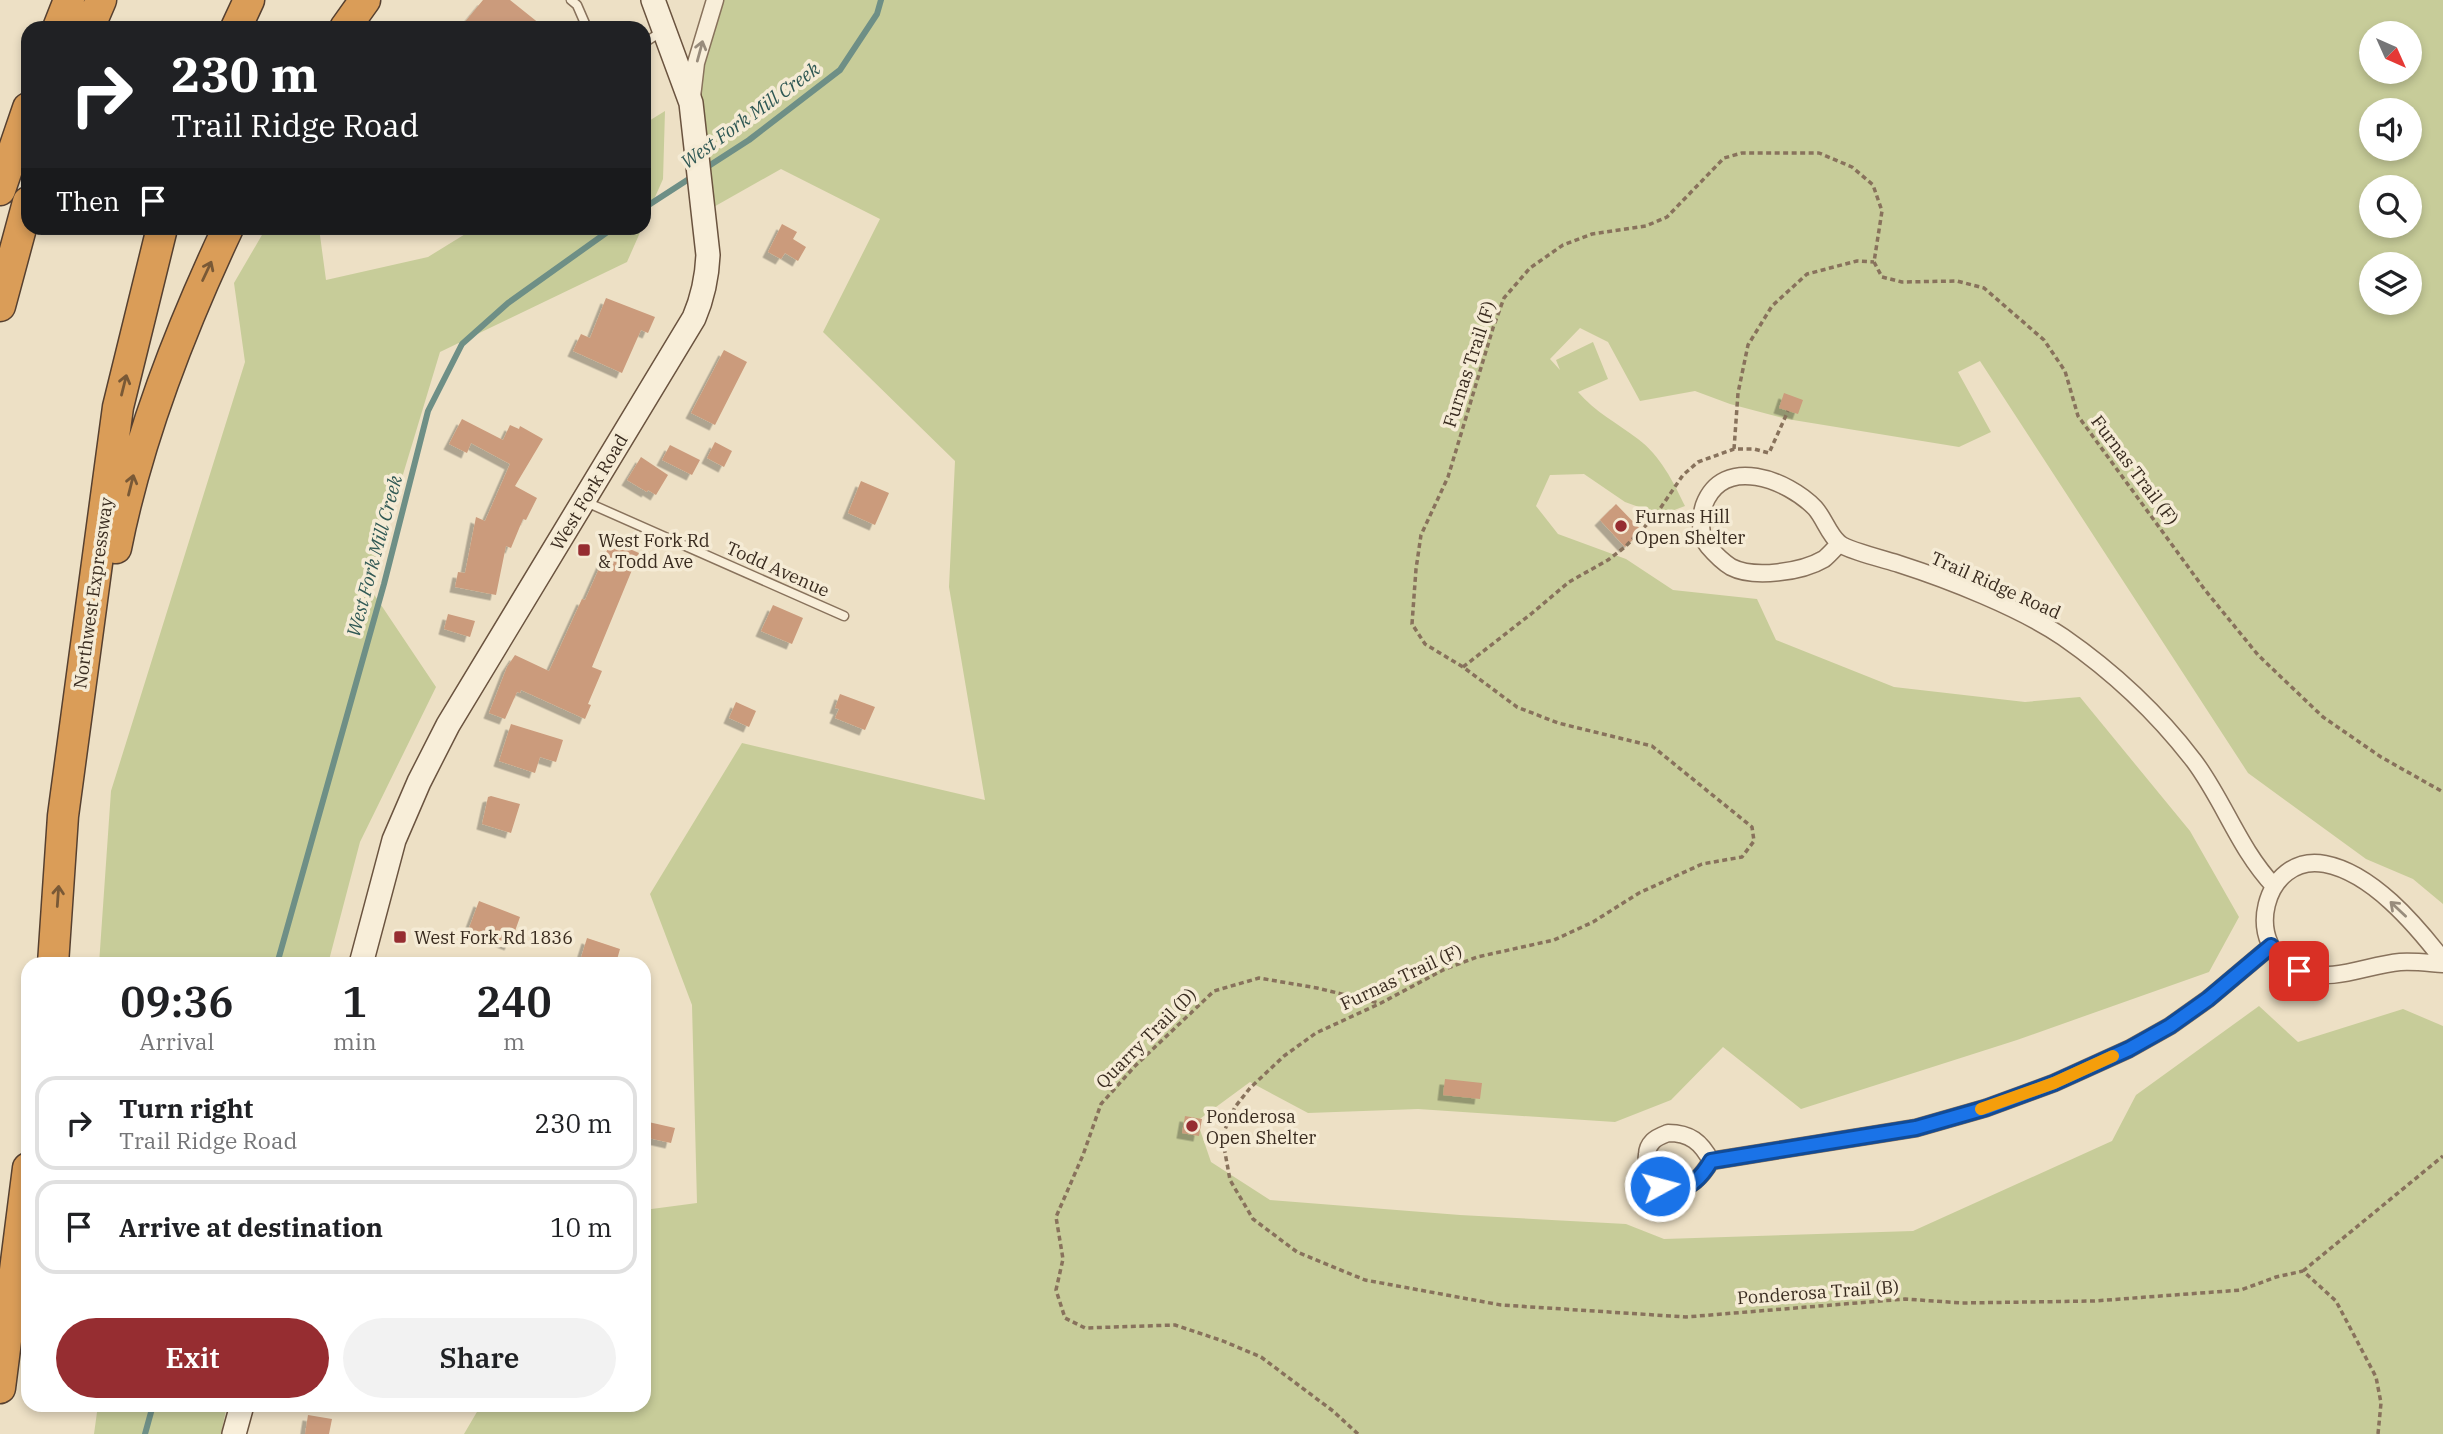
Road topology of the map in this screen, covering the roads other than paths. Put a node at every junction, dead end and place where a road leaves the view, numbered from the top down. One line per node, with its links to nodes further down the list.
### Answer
1 (69, 0): 8 (highway)
2 (101, 0): 9 (highway)
3 (250, 0): 10 (highway)
4 (365, 0): 11 (highway)
5 (571, 0): 12 (lane)
6 (653, 0): 13 (street)
7 (715, 0): 15 (street, West Fork Road, one-way to 7)
8 (61, 21)
9 (92, 21)
10 (240, 21)
11 (350, 21)
12 (584, 21)
13 (664, 30): 14 (lane); 15 (street)
14 (651, 38)
15 (691, 103): 22 (street, West Fork Road)
16 (21, 128): 17 (highway)
17 (0, 190)
18 (21, 228): 21 (highway)
19 (160, 235): 25 (highway, Northwest Expressway, one-way to 19)
20 (225, 235): 25 (highway, one-way to 20)
21 (0, 306)
22 (584, 501): 24 (lane, Todd Avenue); 29 (street, West Fork Road)
23 (1839, 544): 23 (street); 26 (street, Trail Ridge Road)
24 (844, 616)
25 (63, 816): 28 (highway, Northwest Expressway, one-way to 25)
26 (2274, 886): 27 (street); 30 (street, one-way to 26)
27 (2271, 946): 30 (street); 31 (street)
28 (53, 957)
29 (363, 957)
30 (2443, 962)
31 (1711, 1161)
32 (21, 1223): 33 (highway)
33 (0, 1388)
34 (240, 1412): 35 (street)
35 (234, 1434)

